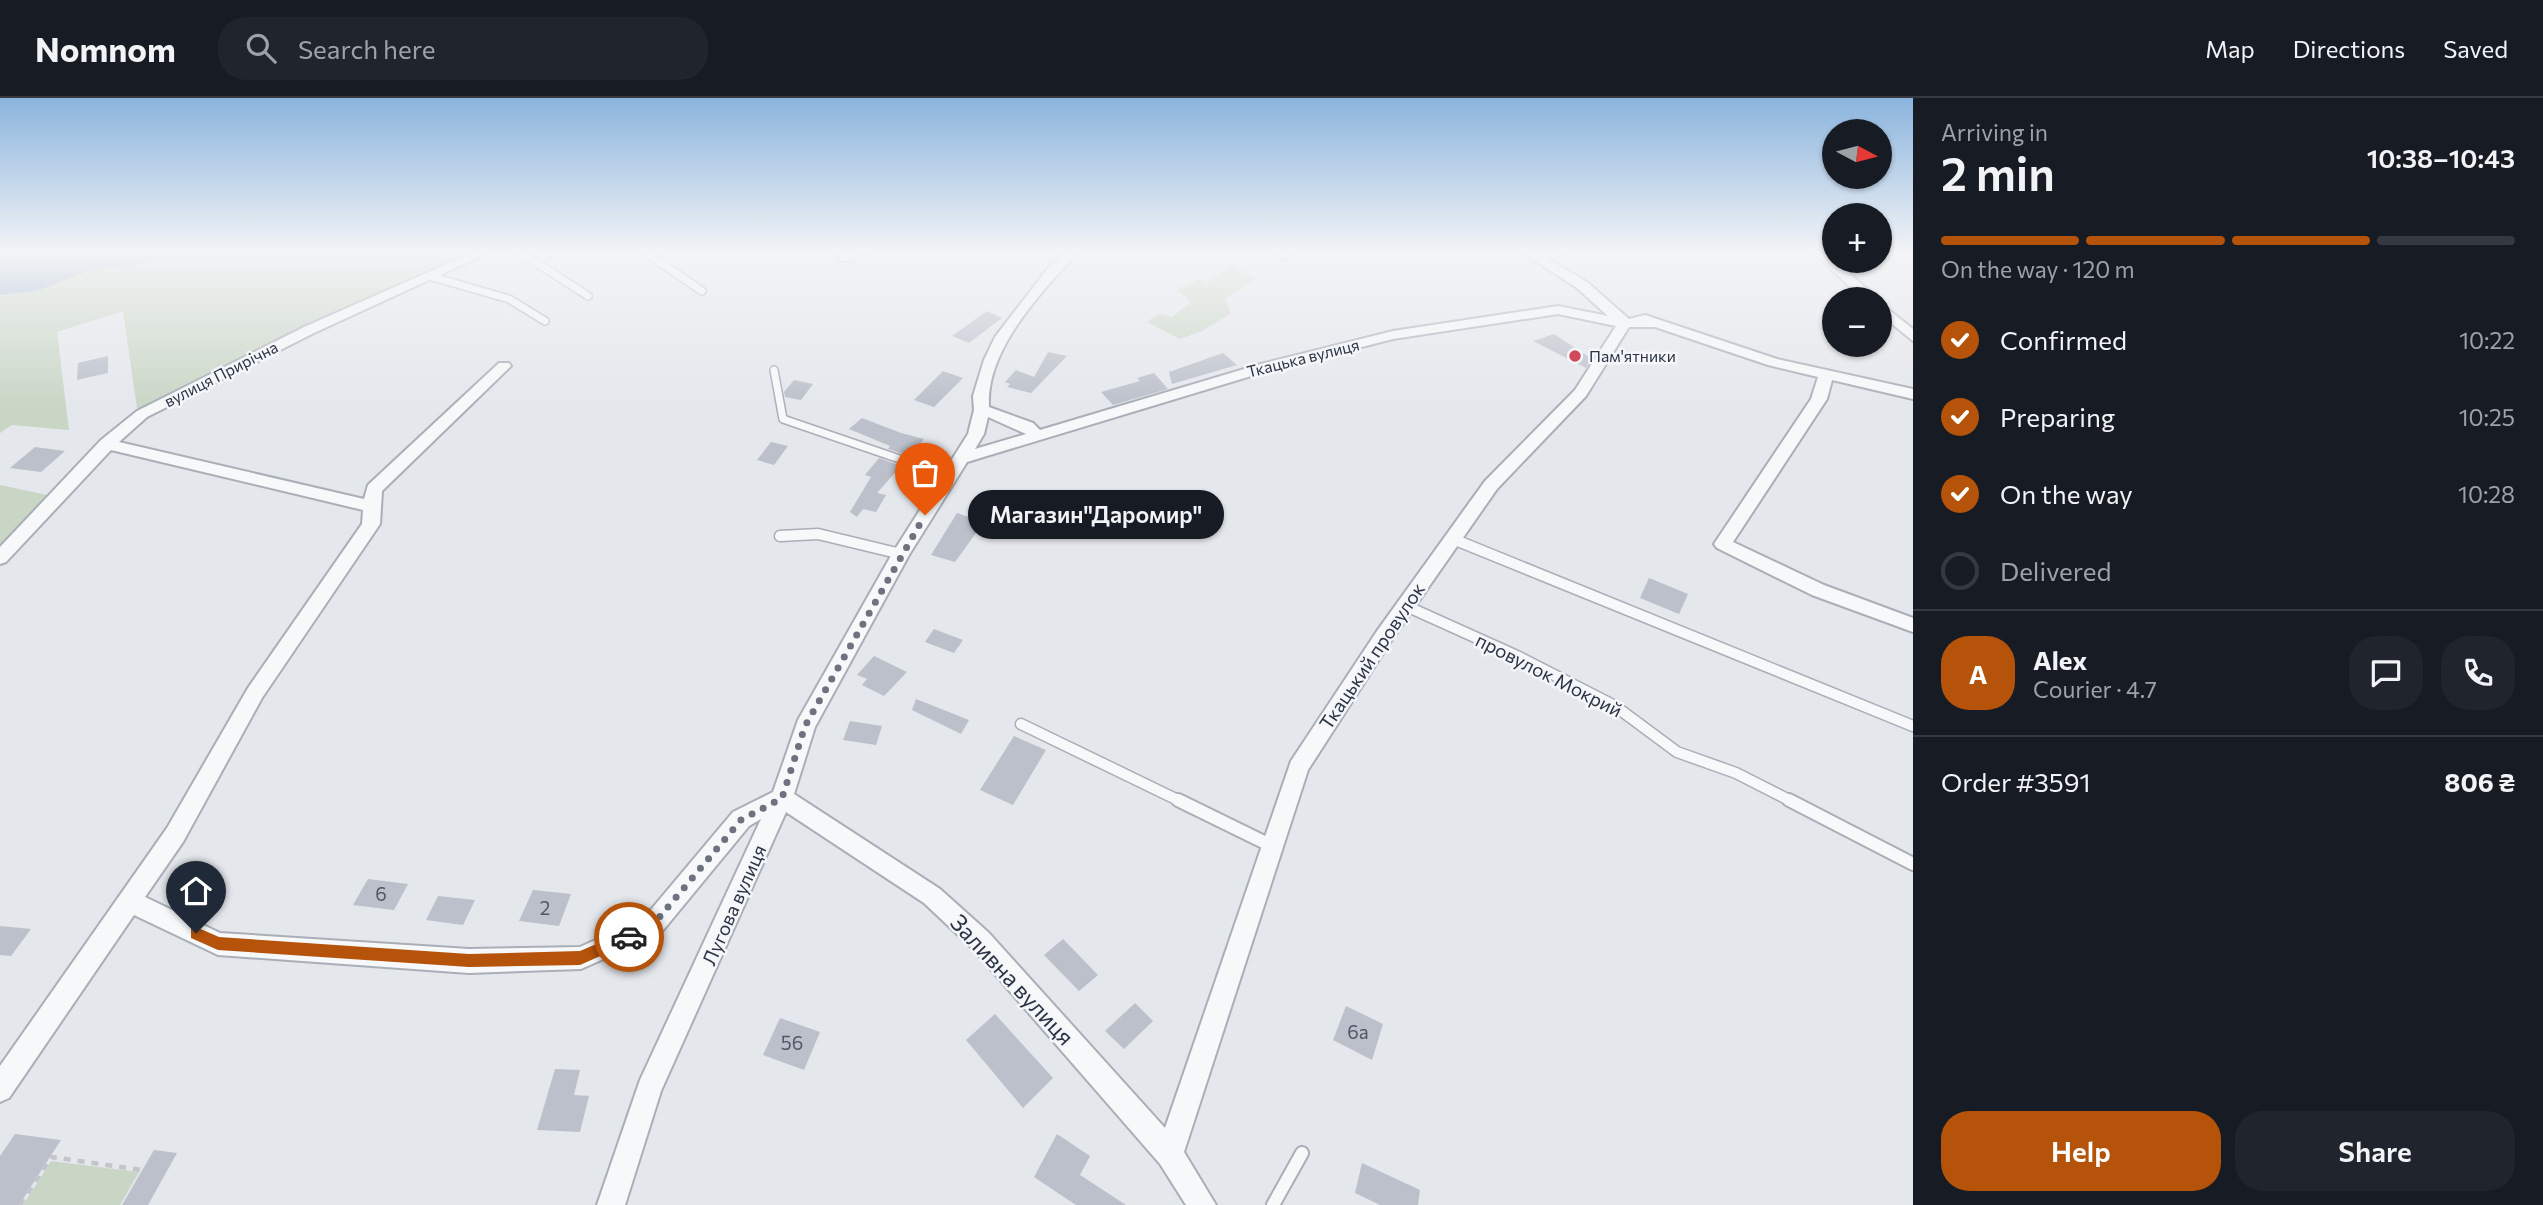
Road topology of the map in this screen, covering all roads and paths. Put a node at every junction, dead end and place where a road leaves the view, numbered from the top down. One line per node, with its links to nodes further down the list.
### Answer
1 (368, 304): 17 (street, вулиця Прирічна)
2 (517, 304): 7 (lane)
3 (1028, 304): 15 (street, Лугова вулиця)
4 (1604, 304): 8 (street)
5 (1610, 304): 9 (street, Ткацька вулиця)
6 (1892, 318): 10 (street)
7 (545, 321)
8 (1626, 323): 9 (street, Ткацька вулиця); 16 (street, Ткацька вулиця); 21 (street, Ткацький провулок)
9 (1655, 323): 13 (street, Ткацька вулиця)
10 (1913, 337)
11 (504, 366): 19 (street)
12 (775, 370): 18 (lane)
13 (1826, 374): 14 (street, Ткацька вулиця); 25 (street)
14 (1913, 394)
15 (982, 410): 16 (street); 18 (street, Лугова вулиця)
16 (1037, 436): 18 (street, Ткацька вулиця)
17 (107, 444): 19 (street); 23 (street, вулиця Прирічна)
18 (954, 468): 22 (street, Лугова вулиця)
19 (371, 506): 31 (street)
20 (780, 536): 22 (lane)
21 (1453, 539): 24 (street, Ткацький провулок); 27 (lane)
22 (901, 554): 28 (street, Лугова вулиця)
23 (0, 558)
24 (1406, 606): 29 (street, Ткацький провулок); 30 (lane, провулок Мокрий)
25 (1913, 625)
26 (1021, 723): 29 (lane)
27 (1913, 726)
28 (782, 798): 31 (street); 34 (street, Заливна вулиця); 37 (street, Лугова вулиця)
29 (1272, 846): 34 (street, Ткацький провулок)
30 (1913, 864)
31 (129, 901): 32 (street)
32 (0, 1089)
33 (1302, 1153): 39 (lane)
34 (1170, 1154): 38 (street, Заливна вулиця)
35 (142, 1170): 36 (path)
36 (20, 1205)
37 (611, 1205)
38 (1202, 1205)
39 (1273, 1205)

